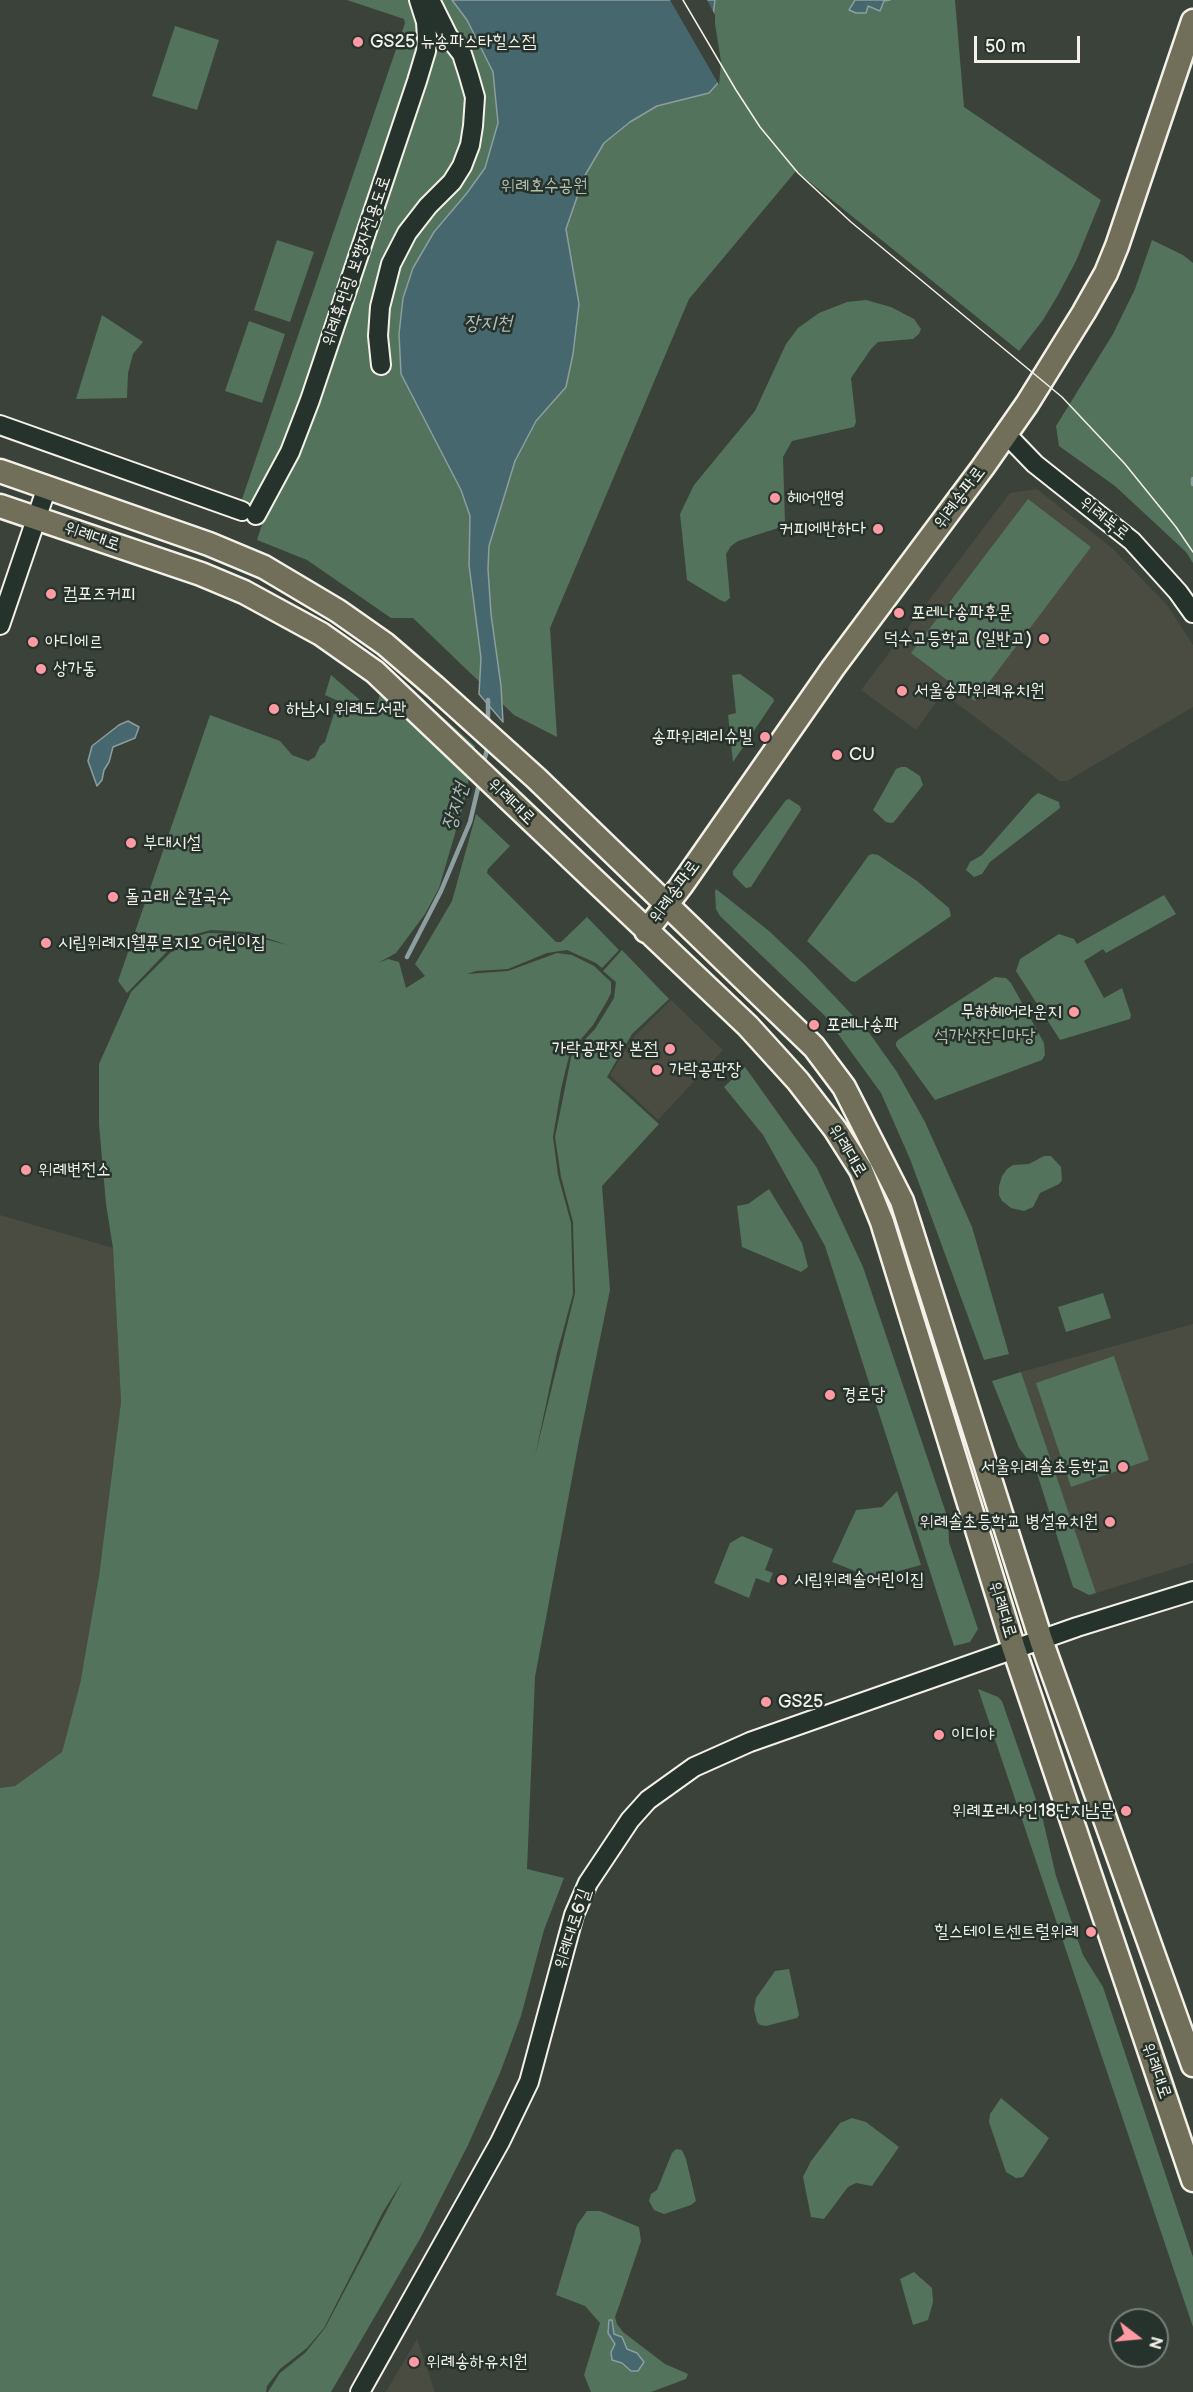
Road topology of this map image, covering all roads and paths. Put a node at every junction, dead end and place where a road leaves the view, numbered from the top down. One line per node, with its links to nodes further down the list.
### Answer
1 (419, 0): 5 (street, 위례휴먼링 보행자전용도로)
2 (430, 0): 4 (street, 위례휴먼링 보행자전용도로)
3 (1193, 21): 6 (main road, 위례송파로)
4 (381, 365)
5 (0, 425)
6 (1006, 434): 11 (street, 위례북로); 13 (main road, 위례송파로)
7 (0, 471): 8 (main road, 위례대로)
8 (47, 486): 10 (street); 13 (main road, 위례대로)
9 (0, 506): 10 (main road, 위례대로)
10 (36, 518): 12 (street); 14 (main road, 위례대로)
11 (1193, 613)
12 (0, 625)
13 (668, 903): 14 (main road, 위례송파로); 16 (main road, 위례대로)
14 (646, 931): 17 (main road, 위례대로)
15 (1193, 1591): 16 (street, 위례대로6길)
16 (1041, 1640): 17 (street, 위례대로6길); 18 (main road, 위례대로)
17 (1014, 1649): 19 (main road, 위례대로); 20 (street, 위례대로6길)
18 (1193, 2065)
19 (1193, 2180)
20 (360, 2392)

